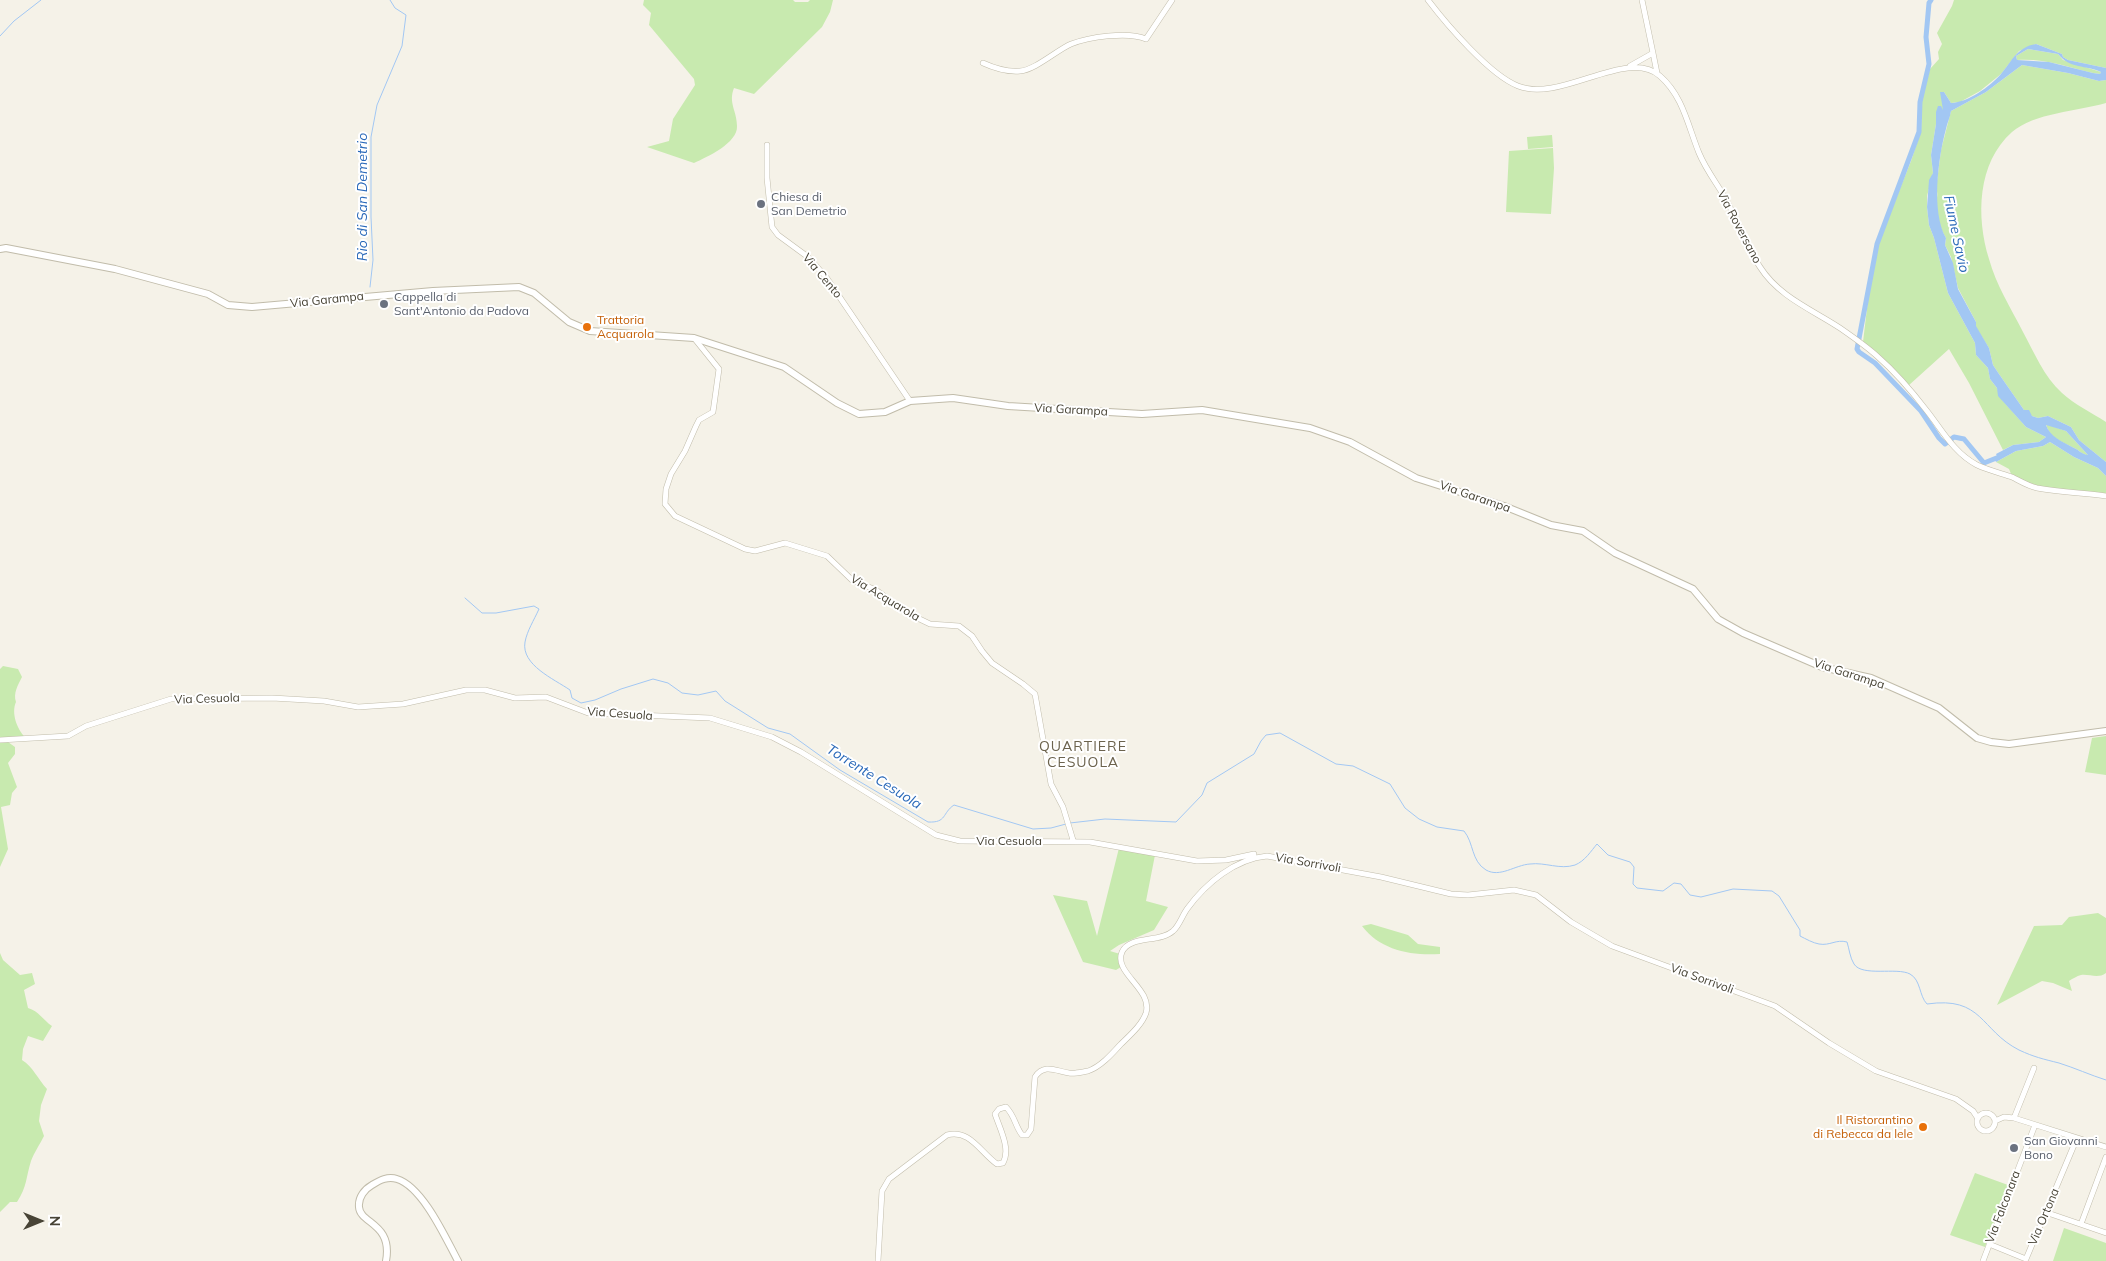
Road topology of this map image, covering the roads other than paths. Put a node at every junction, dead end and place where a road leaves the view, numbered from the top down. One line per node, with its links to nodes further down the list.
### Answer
1 (1172, 0): 5 (street)
2 (1428, 0): 6 (street)
3 (1642, 0): 4 (street)
4 (1653, 53): 6 (street); 7 (street)
5 (983, 64)
6 (1629, 67): 7 (street)
7 (1657, 73): 12 (street, Via Roversano)
8 (767, 145): 11 (street, Via Cento)
9 (0, 249): 10 (street, Via Garampa)
10 (694, 338): 11 (street, Via Garampa); 15 (street, Via Acquarola)
11 (910, 401): 13 (street, Via Garampa)
12 (2106, 496)
13 (2106, 731)
14 (0, 740): 15 (street, Via Cesuola)
15 (1073, 840): 16 (street)
16 (1267, 856): 18 (street, Via Sorrivoli); 31 (street, Via Sorrivoli)
17 (2034, 1068): 20 (street)
18 (1979, 1115): 19 (street); 19 (street)
19 (1994, 1118): 20 (street)
20 (2014, 1118): 21 (street)
21 (2034, 1125): 22 (street); 28 (street, Via Falconara)
22 (2077, 1138): 23 (street); 25 (street, Via Ortona)
23 (2106, 1147)
24 (2106, 1157): 26 (street)
25 (2045, 1212): 26 (street); 28 (street, Via Ortona)
26 (2081, 1224): 27 (street)
27 (2106, 1233)
28 (1989, 1244): 32 (street, Via Falconara)
29 (386, 1261): 30 (street)
30 (458, 1261)
31 (878, 1261)
32 (1983, 1261)

